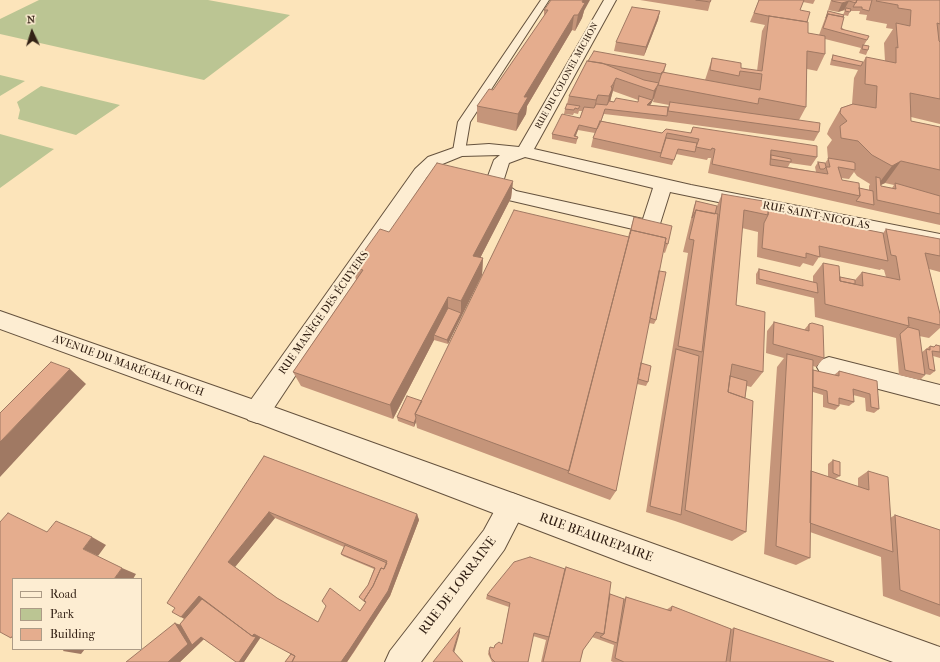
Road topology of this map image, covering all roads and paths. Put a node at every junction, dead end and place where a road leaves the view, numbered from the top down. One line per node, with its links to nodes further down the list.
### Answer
1 (545, 0): 3 (lane)
2 (610, 0): 4 (street, RUE DU COLONEL MICHON)
3 (458, 151): 4 (street, RUE MANÈGE DES ÉCUYERS); 10 (street, RUE MANÈGE DES ÉCUYERS)
4 (524, 152): 5 (street, RUE SAINT-NICOLAS); 5 (street)
5 (662, 184): 6 (street, RUE SAINT-NICOLAS)
6 (940, 241)
7 (0, 320): 10 (street, AVENUE DU MARÉCHAL FOCH)
8 (829, 367): 9 (street)
9 (940, 395)
10 (257, 412): 11 (street, RUE BEAUREPAIRE)
11 (512, 507): 12 (street, RUE DE LORRAINE); 13 (street, RUE BEAUREPAIRE)
12 (401, 662)
13 (937, 662)

